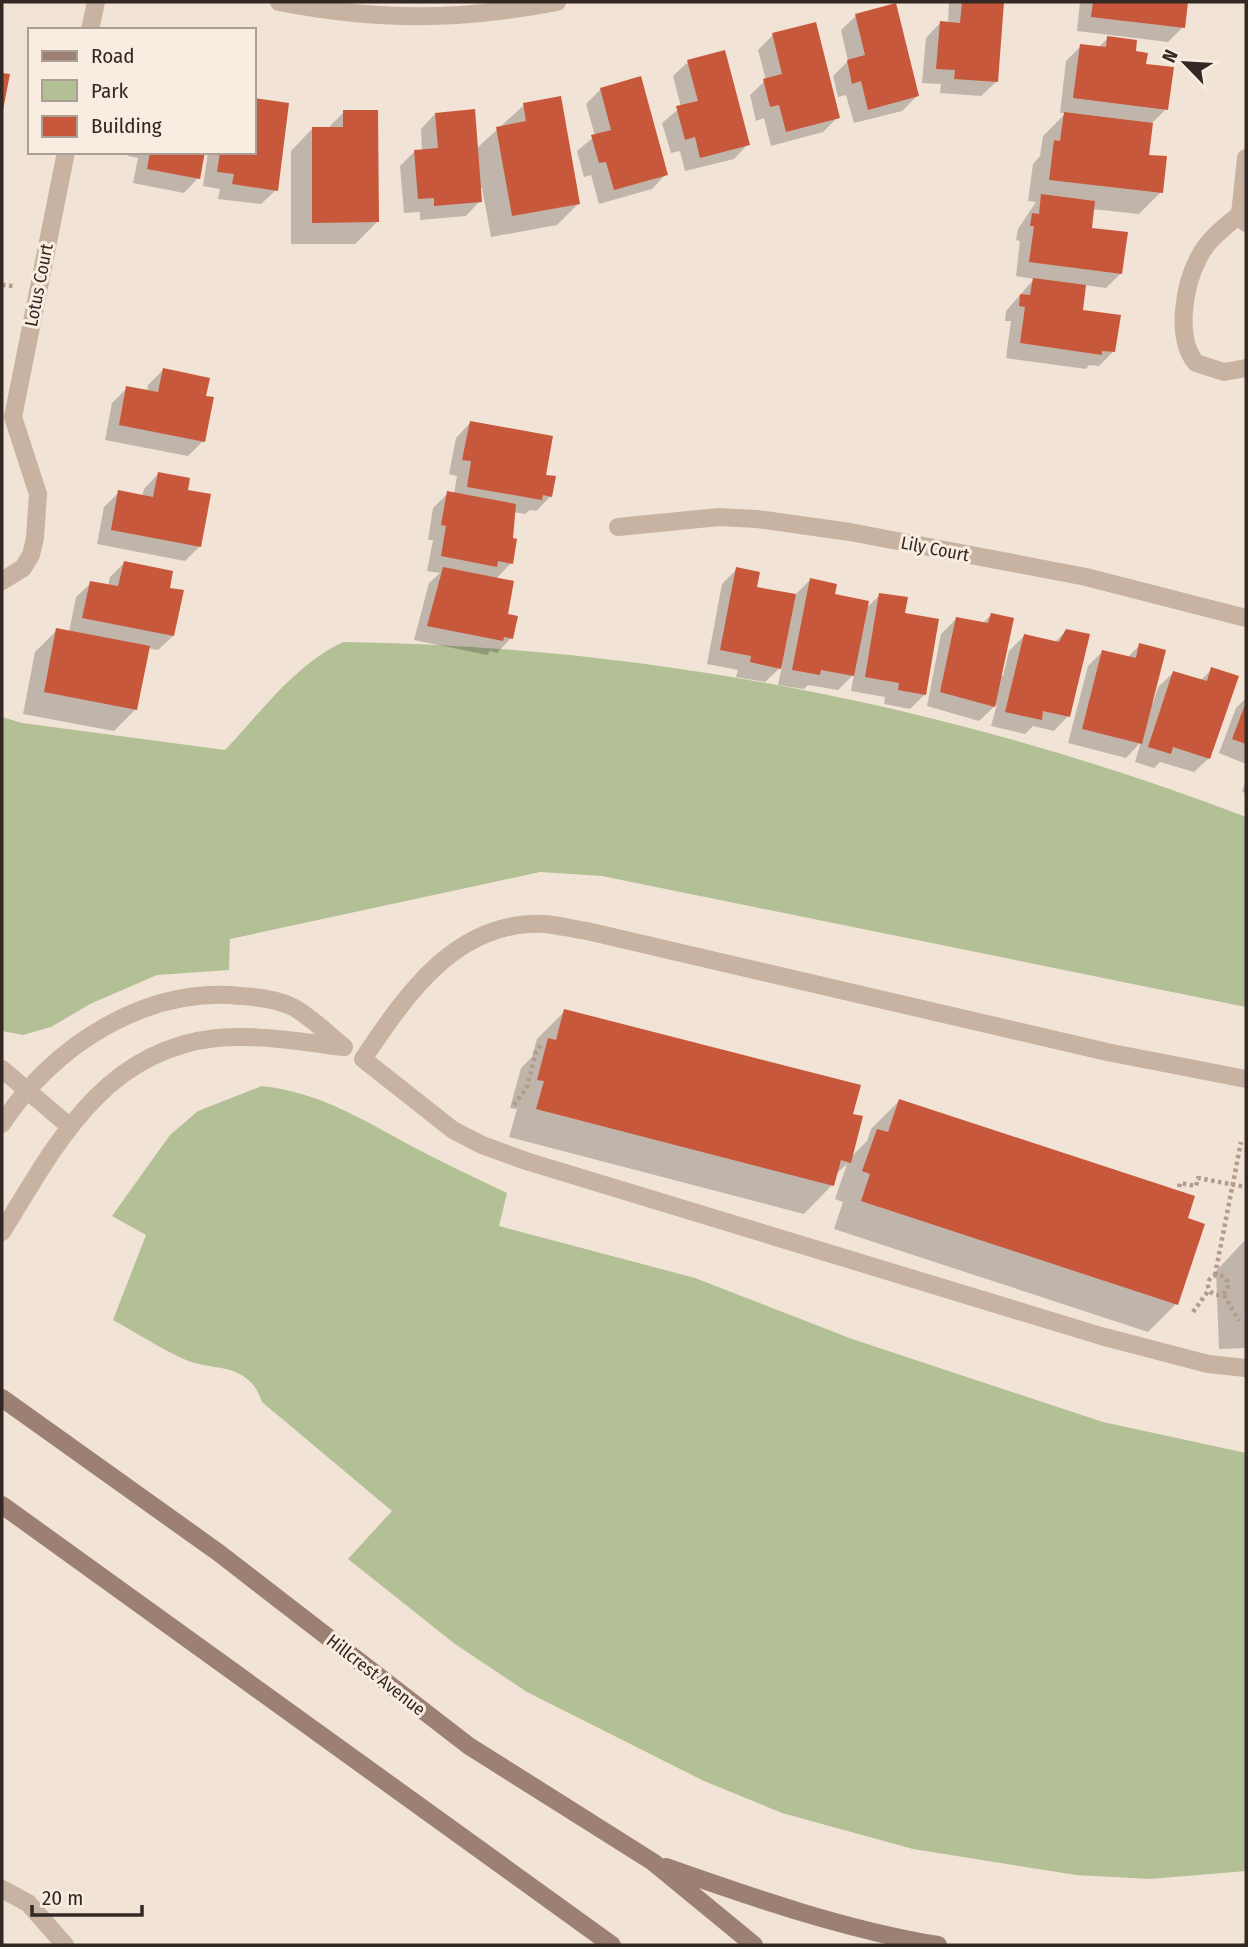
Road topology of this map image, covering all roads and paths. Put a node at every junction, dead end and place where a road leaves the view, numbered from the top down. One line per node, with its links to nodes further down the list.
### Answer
1 (96, 2): 4 (street)
2 (279, 2): 3 (street)
3 (556, 2)
4 (90, 28)
5 (66, 154): 9 (street, Lotus Court)
6 (1246, 159): 7 (street)
7 (1243, 218): 8 (street)
8 (1246, 368)
9 (7, 422): 11 (street, Lotus Court)
10 (618, 527): 12 (street, Lily Court)
11 (2, 580)
12 (1246, 618)
13 (542, 1044): 19 (path)
14 (344, 1047): 15 (street); 18 (street); 21 (street)
15 (363, 1059): 17 (street); 32 (street)
16 (2, 1069): 18 (street)
17 (1246, 1079)
18 (28, 1091): 20 (street); 21 (street)
19 (514, 1105)
20 (2, 1125)
21 (69, 1126): 26 (street)
22 (1241, 1142): 23 (path)
23 (1233, 1184): 24 (path); 25 (path); 27 (path)
24 (1246, 1186)
25 (1179, 1187)
26 (2, 1232)
27 (1214, 1275): 28 (path); 29 (path)
28 (1209, 1290): 29 (path); 30 (path)
29 (1224, 1294): 31 (path)
30 (1193, 1312)
31 (1239, 1321)
32 (1246, 1368)
33 (2, 1398): 35 (main road, Hillcrest Avenue)
34 (2, 1506): 38 (main road)
35 (653, 1862): 39 (main road, Hillcrest Avenue); 40 (main road)
36 (2, 1889): 37 (street)
37 (65, 1945)
38 (612, 1945)
39 (754, 1945)
40 (939, 1945)

